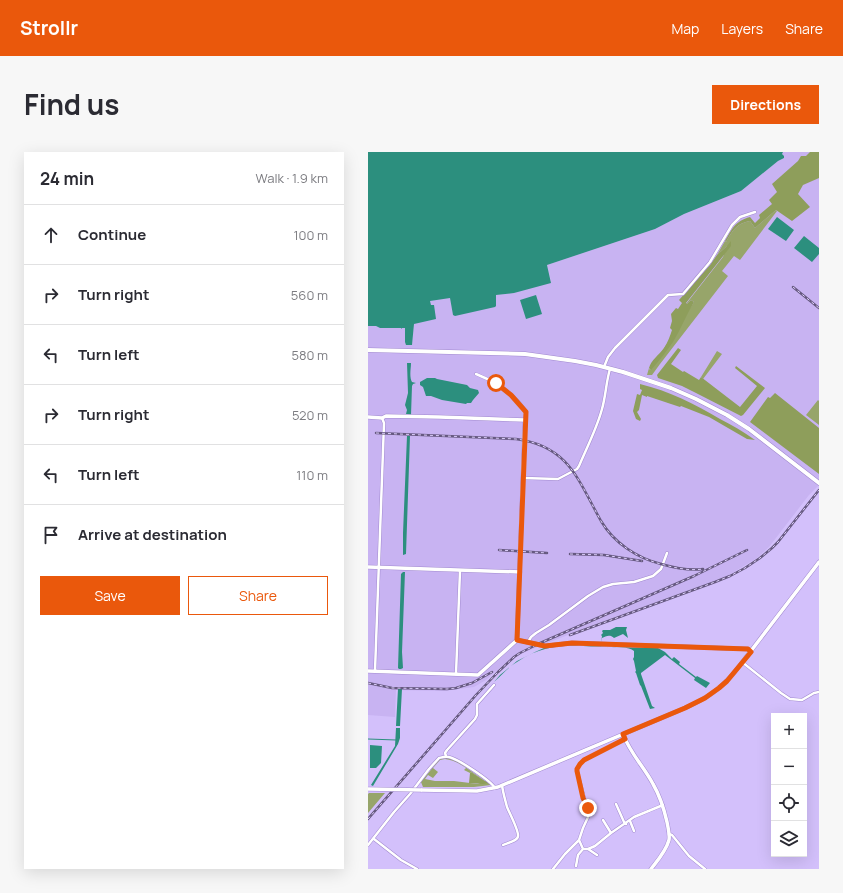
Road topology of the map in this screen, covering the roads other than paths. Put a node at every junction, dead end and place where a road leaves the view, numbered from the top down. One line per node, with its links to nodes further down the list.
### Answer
1 (755, 212): 3 (street)
2 (368, 350): 3 (highway)
3 (604, 367): 4 (highway)
4 (610, 369): 9 (street); 10 (highway)
5 (476, 374): 8 (street)
6 (368, 417): 7 (street)
7 (382, 418): 8 (street); 14 (street)
8 (526, 420): 9 (street)
9 (523, 478): 16 (street)
10 (819, 483)
11 (667, 553): 18 (street)
12 (819, 562): 19 (street)
13 (368, 567): 14 (street)
14 (378, 568): 15 (street); 22 (street)
15 (460, 571): 16 (street); 23 (street)
16 (520, 572): 17 (street)
17 (517, 640): 18 (street); 23 (street)
18 (528, 642): 19 (street)
19 (751, 652): 20 (street)
20 (742, 662): 25 (street); 26 (street)
21 (368, 671): 22 (street)
22 (375, 671): 23 (street)
23 (456, 674)
24 (494, 685): 28 (street)
25 (819, 692)
26 (623, 734): 27 (street); 29 (street)
27 (625, 739): 33 (street); 41 (street)
28 (446, 756): 30 (street); 40 (street)
29 (502, 785): 30 (street); 42 (street)
30 (495, 788): 31 (street, bridge)
31 (368, 789)
32 (616, 804): 36 (street)
33 (662, 805): 35 (street); 39 (street)
34 (603, 820): 38 (street)
35 (630, 820): 36 (street); 37 (street)
36 (626, 824): 38 (street)
37 (634, 831)
38 (611, 833): 45 (street)
39 (669, 834): 50 (street); 51 (street)
40 (374, 839): 43 (street); 48 (street)
41 (578, 840): 44 (street); 49 (street)
42 (503, 845)
43 (368, 846)
44 (583, 849): 45 (street); 47 (street)
45 (588, 849): 46 (street)
46 (597, 855)
47 (576, 866)
48 (417, 869)
49 (553, 869)
50 (651, 869)
51 (705, 869)

